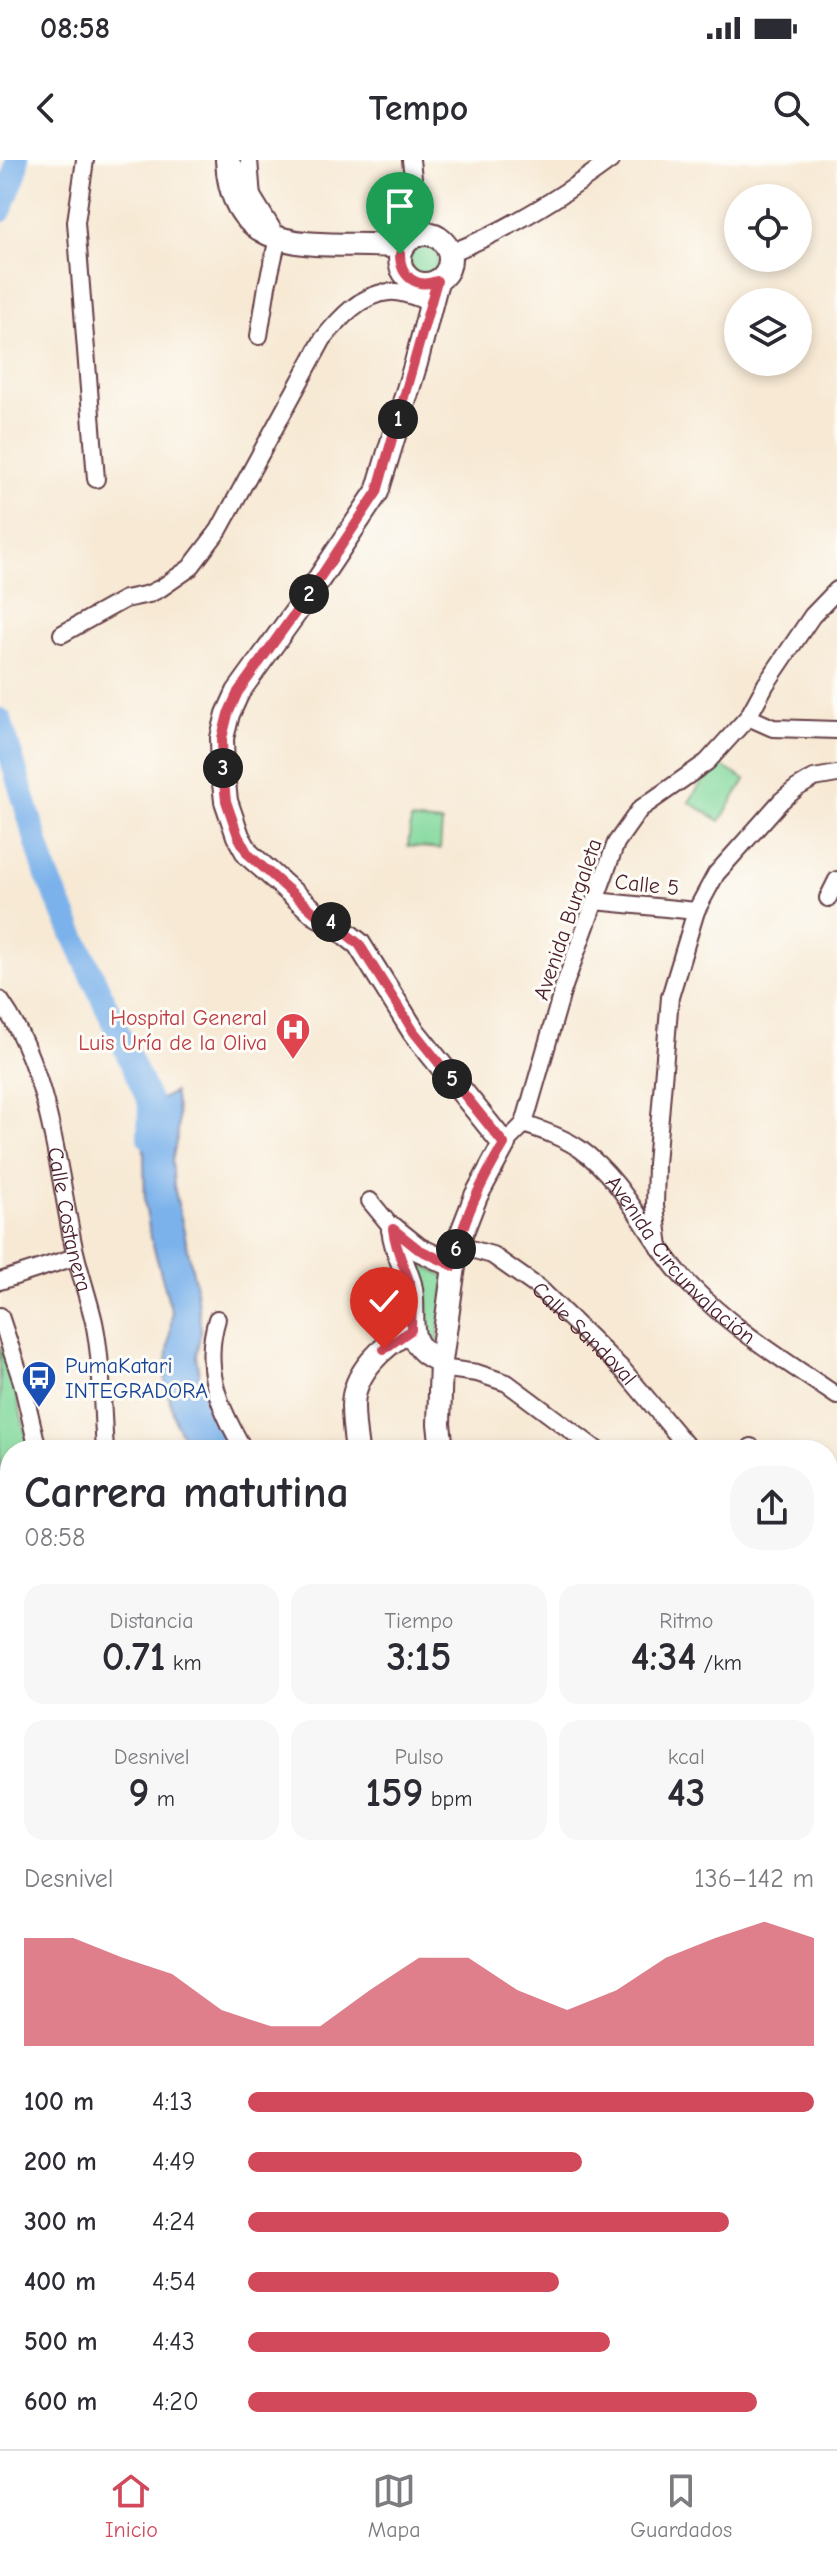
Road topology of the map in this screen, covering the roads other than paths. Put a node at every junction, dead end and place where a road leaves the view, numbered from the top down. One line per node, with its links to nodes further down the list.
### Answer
1 (85, 160): 11 (street)
2 (411, 160): 5 (street)
3 (611, 160): 8 (street)
4 (234, 161): 6 (main road)
5 (425, 233): 7 (main road); 8 (main road)
6 (275, 236): 7 (main road); 10 (street)
7 (403, 247): 9 (main road)
8 (450, 253): 9 (main road)
9 (434, 292): 13 (street); 23 (main road)
10 (259, 336)
11 (96, 479)
12 (837, 590): 14 (street, Avenida Burgaleta)
13 (62, 634)
14 (748, 717): 15 (street); 19 (street, Avenida Burgaleta)
15 (837, 730)
16 (837, 774): 20 (street)
17 (837, 880): 18 (street)
18 (828, 898)
19 (595, 901): 20 (street, Calle 5); 22 (street, Avenida Burgaleta)
20 (696, 911): 26 (street)
21 (0, 1000): 28 (street, Calle Costanera)
22 (524, 1124): 23 (street, Avenida Burgaleta); 26 (street, Avenida Circunvalación)
23 (504, 1144): 27 (main road)
24 (370, 1201): 25 (street)
25 (393, 1229): 27 (main road, Calle Sandoval); 32 (main road)
26 (660, 1248): 34 (street, Avenida Circunvalación)
27 (455, 1255): 33 (main road); 41 (street, Calle Sandoval)
28 (75, 1257): 29 (street); 36 (street, Calle Costanera)
29 (0, 1281)
30 (0, 1316): 35 (street)
31 (217, 1319): 37 (street)
32 (411, 1330): 33 (main road); 38 (main road)
33 (441, 1364): 39 (main road); 40 (street)
34 (837, 1396)
35 (36, 1440)
36 (104, 1440)
37 (239, 1440)
38 (356, 1440)
39 (441, 1440)
40 (584, 1440)
41 (682, 1440)

